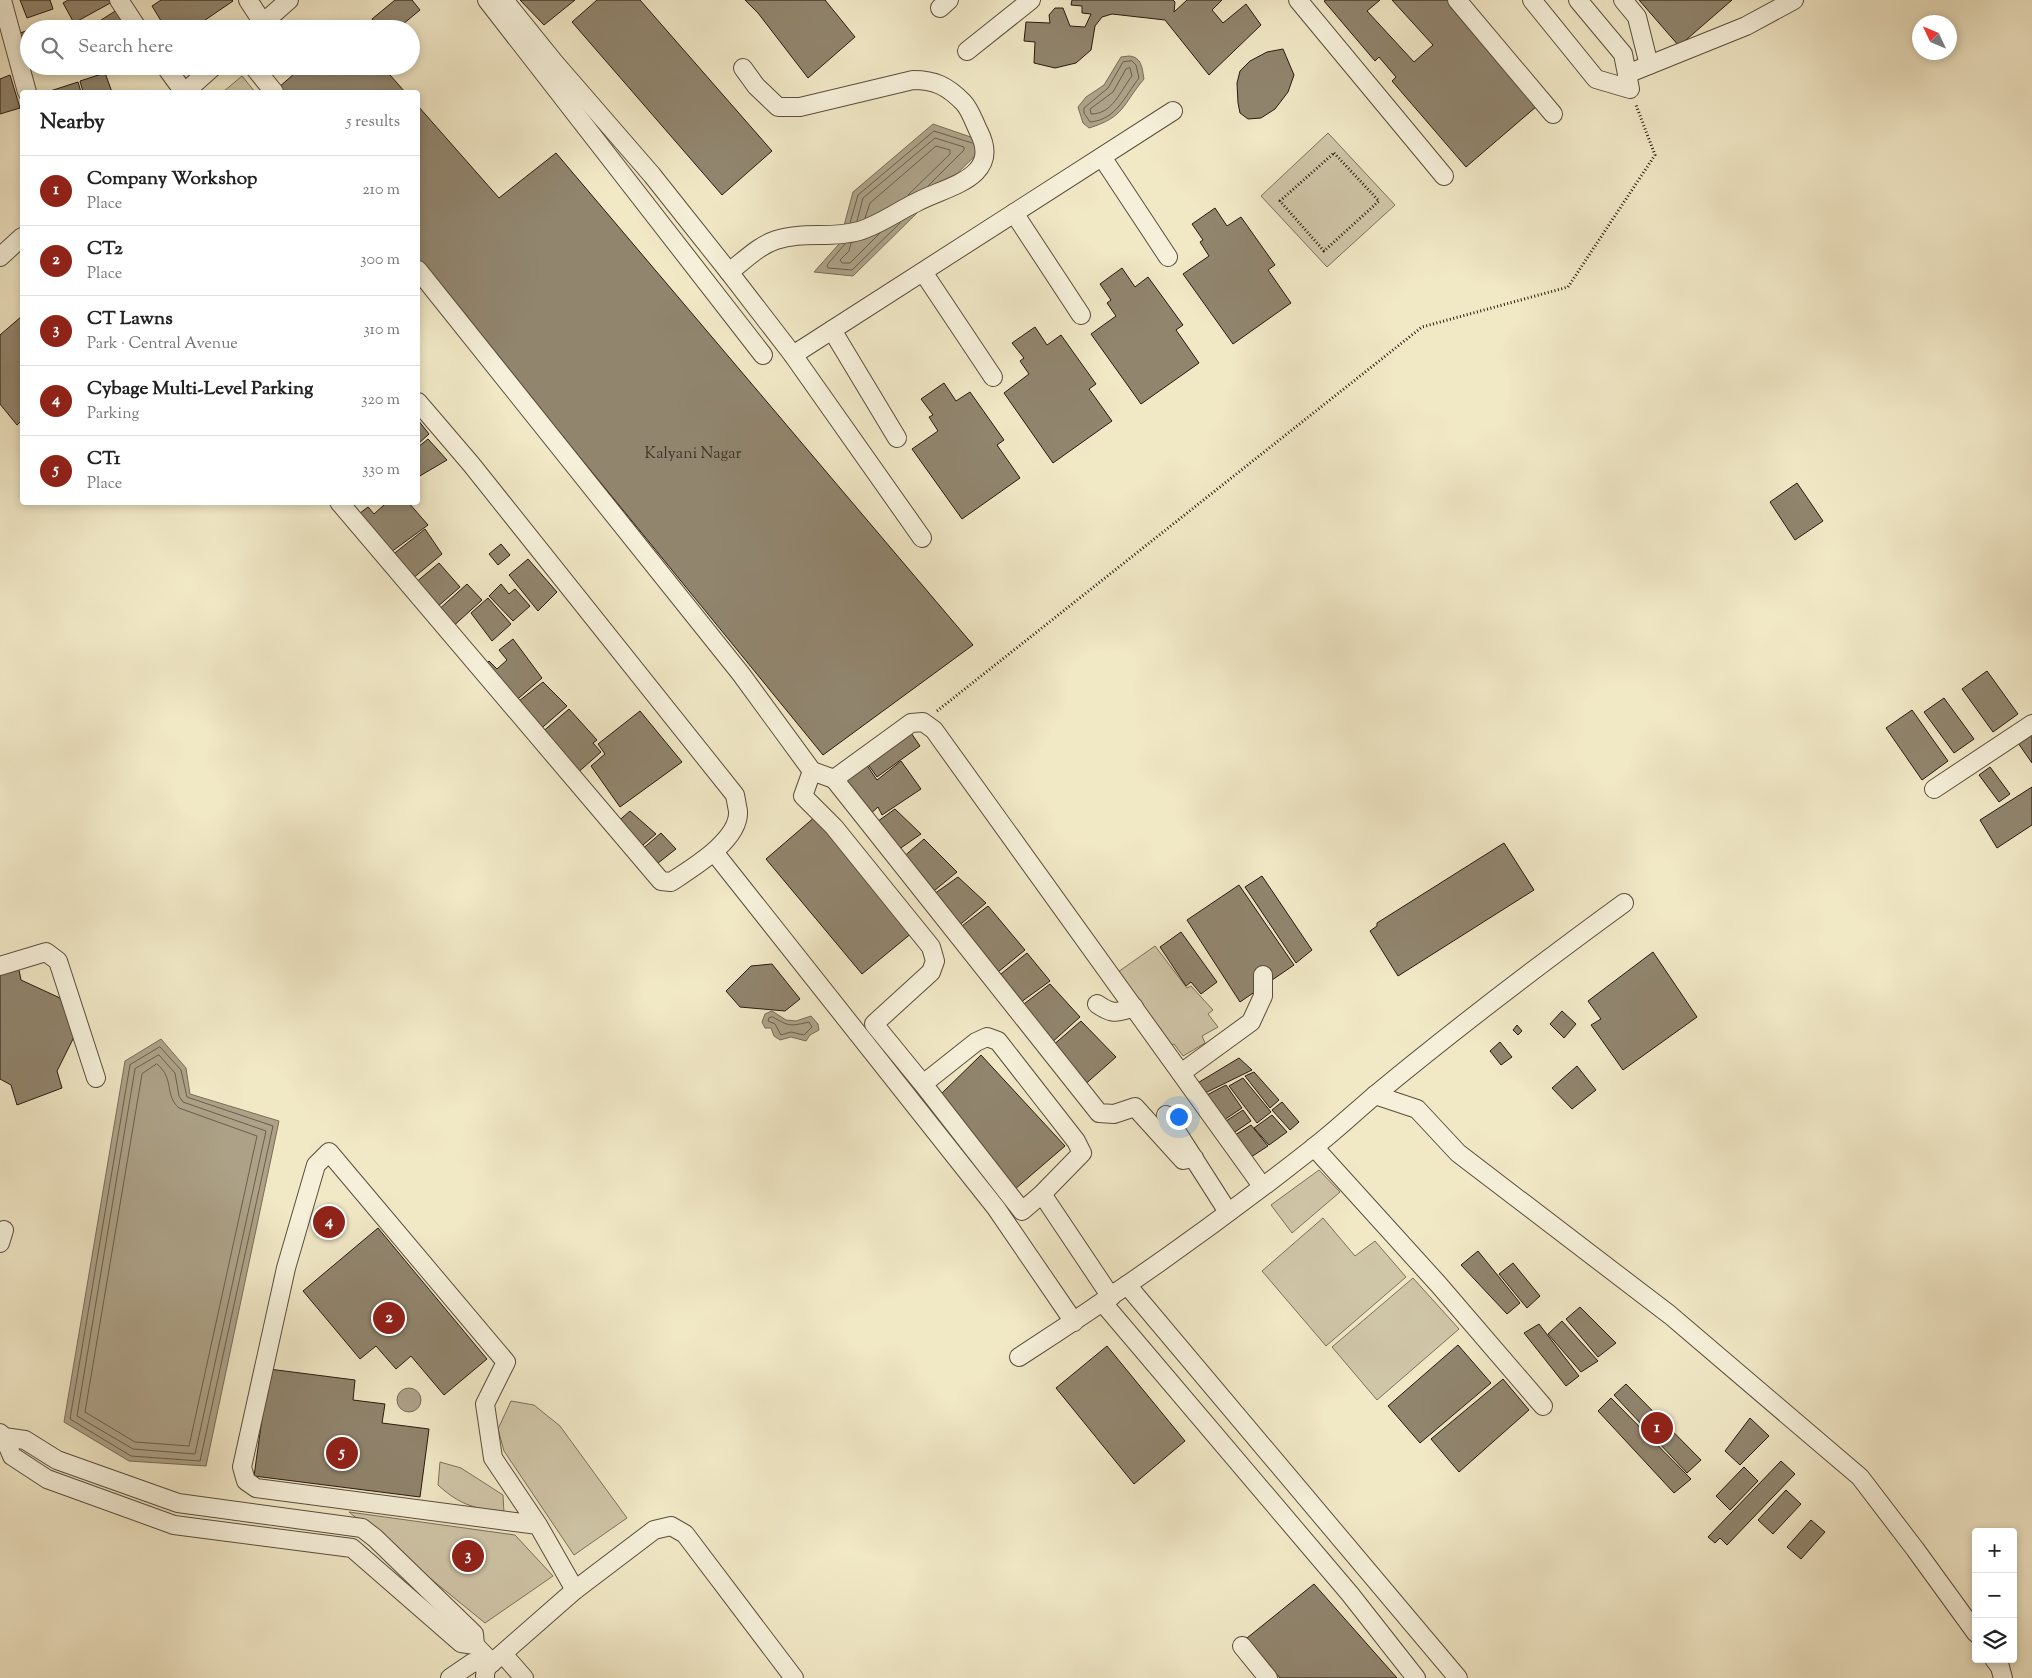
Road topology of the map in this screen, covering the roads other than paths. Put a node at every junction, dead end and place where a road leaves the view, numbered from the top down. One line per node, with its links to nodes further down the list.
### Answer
1 (2, 0): 18 (street)
2 (119, 0): 14 (street)
3 (248, 0): 15 (street)
4 (288, 0): 16 (street)
5 (487, 0): 43 (street)
6 (504, 0): 38 (street)
7 (1031, 0): 17 (street)
8 (1298, 0): 33 (street)
9 (1457, 0): 31 (street)
10 (1532, 0): 25 (street)
11 (1578, 0): 25 (street)
12 (1622, 0): 19 (street)
13 (1794, 0): 19 (street)
14 (132, 20)
15 (257, 20)
16 (266, 20)
17 (967, 51)
18 (20, 64)
19 (1650, 65): 25 (street)
20 (743, 68): 38 (street)
21 (23, 75): 26 (street)
22 (172, 75): 27 (street)
23 (204, 75): 28 (street)
24 (260, 75): 29 (street)
25 (1629, 82)
26 (27, 90)
27 (183, 90)
28 (186, 90)
29 (272, 90)
30 (1172, 111): 32 (street)
31 (1553, 114)
32 (1102, 157): 34 (street); 37 (street)
33 (1444, 176)
34 (1014, 213): 39 (street); 41 (street)
35 (20, 239): 36 (street)
36 (0, 257)
37 (1168, 258)
38 (729, 272): 44 (street)
39 (923, 272): 42 (street); 45 (street)
40 (420, 273): 51 (street)
41 (1081, 316)
42 (832, 330): 44 (street); 47 (street)
43 (763, 355)
44 (793, 355): 49 (street)
45 (993, 377)
46 (420, 408): 54 (street)
47 (897, 438)
48 (342, 505): 54 (street)
49 (922, 538)
50 (2032, 724): 53 (street)
51 (812, 771): 52 (street); 62 (street)
52 (834, 779): 59 (street); 66 (street)
53 (1934, 789)
54 (714, 852): 72 (street)
55 (1624, 903): 63 (street)
56 (0, 966): 61 (street)
57 (1263, 975): 60 (street)
58 (1097, 1004): 59 (street)
59 (1134, 1007): 60 (street)
60 (1181, 1073): 67 (street)
61 (96, 1078)
62 (924, 1084): 68 (street); 68 (street)
63 (1375, 1096): 65 (street); 78 (street)
64 (1166, 1115): 66 (street)
65 (1314, 1147): 67 (street); 74 (street)
66 (1194, 1158): 69 (street)
67 (1262, 1186): 69 (street)
68 (1042, 1194): 71 (street)
69 (1228, 1212): 70 (street)
70 (1127, 1285): 71 (street); 87 (street)
71 (1107, 1300): 72 (street); 86 (street)
72 (1074, 1322): 73 (street)
73 (1019, 1357)
74 (1543, 1406)
75 (2, 1435): 81 (street)
76 (538, 1525): 76 (street); 77 (street)
77 (575, 1590): 81 (street); 84 (street)
78 (1972, 1627)
79 (1242, 1646): 85 (street)
80 (1997, 1663): 88 (street)
81 (491, 1666): 82 (street); 83 (street)
82 (516, 1675)
83 (450, 1678)
84 (794, 1678)
85 (1268, 1678)
86 (1416, 1678)
87 (1458, 1678)
88 (2003, 1678)

